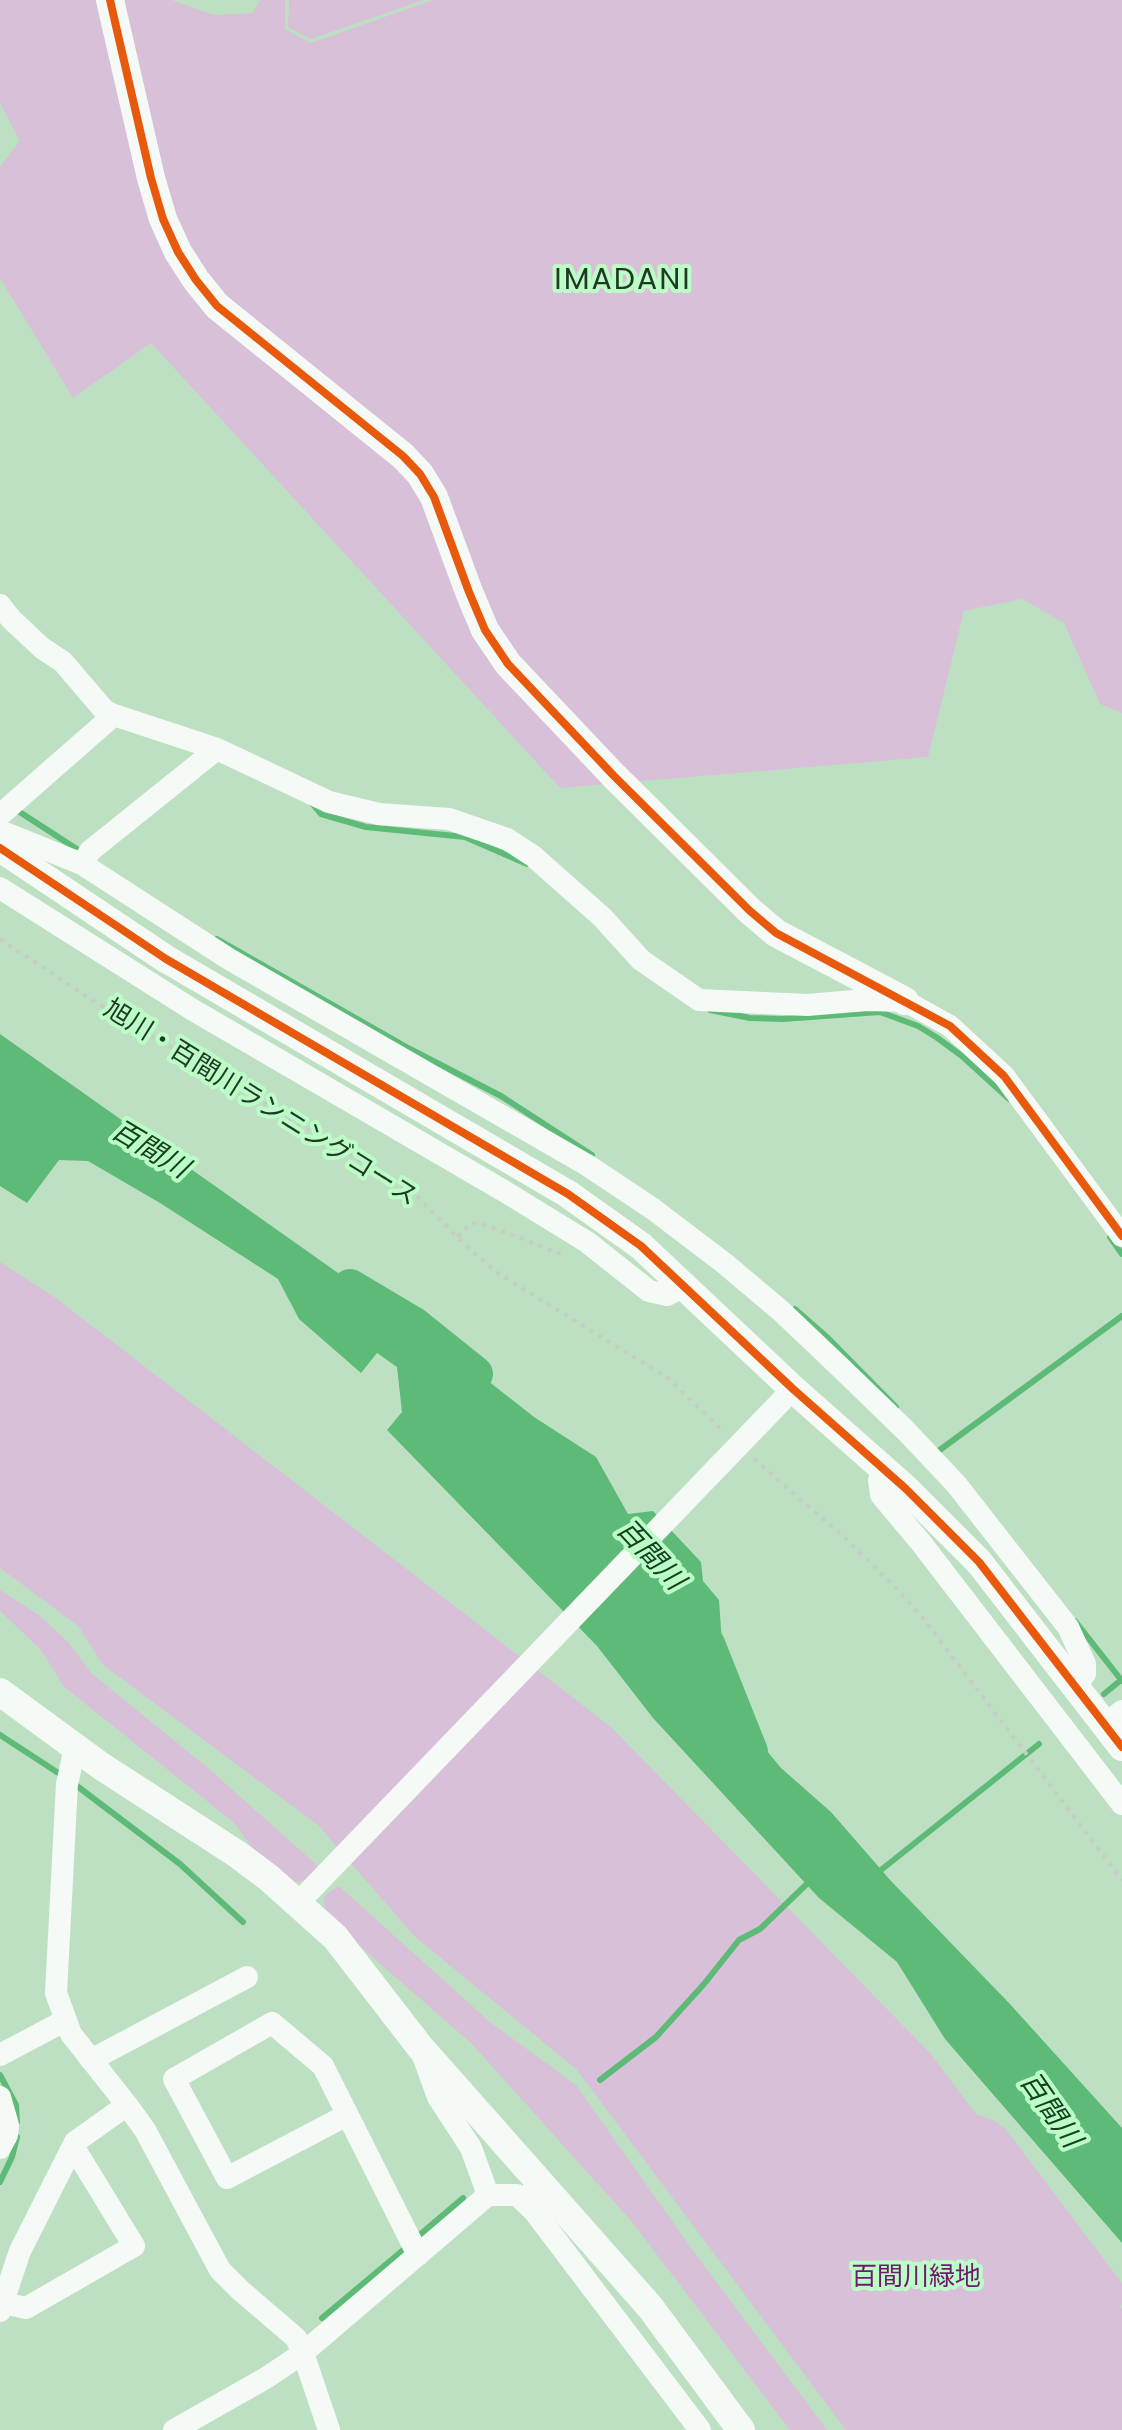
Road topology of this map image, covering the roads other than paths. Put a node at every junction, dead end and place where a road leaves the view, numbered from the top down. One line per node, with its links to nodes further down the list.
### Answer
1 (110, 0): 9 (street)
2 (0, 605): 3 (street)
3 (114, 715): 4 (street); 5 (street)
4 (217, 749): 7 (street); 9 (street)
5 (6, 814): 7 (street)
6 (0, 848): 11 (street)
7 (85, 858): 14 (street)
8 (0, 888): 11 (street)
9 (905, 1001): 10 (street)
10 (1122, 1236)
11 (684, 1286): 12 (street)
12 (785, 1397): 13 (street); 19 (street)
13 (883, 1468): 14 (street); 18 (street)
14 (1074, 1685): 16 (street)
15 (3, 1699): 17 (street)
16 (1117, 1725)
17 (70, 1769): 19 (street); 21 (street)
18 (1122, 1804)
19 (303, 1898): 22 (street)
20 (247, 1977): 24 (street)
21 (66, 2020): 23 (street); 24 (street)
22 (420, 2047): 30 (street); 31 (street)
23 (0, 2055)
24 (91, 2060): 26 (street)
25 (0, 2097): 29 (street)
26 (127, 2105): 28 (street); 35 (street)
27 (347, 2115): 27 (street); 33 (street)
28 (73, 2146): 34 (street); 34 (street)
29 (0, 2148)
30 (534, 2178): 32 (street); 39 (street)
31 (488, 2195): 32 (street); 33 (street)
32 (534, 2211): 38 (street)
33 (414, 2246): 35 (street)
34 (1, 2307)
35 (303, 2353): 36 (street); 37 (street)
36 (174, 2430)
37 (329, 2430)
38 (700, 2430)
39 (741, 2430)

